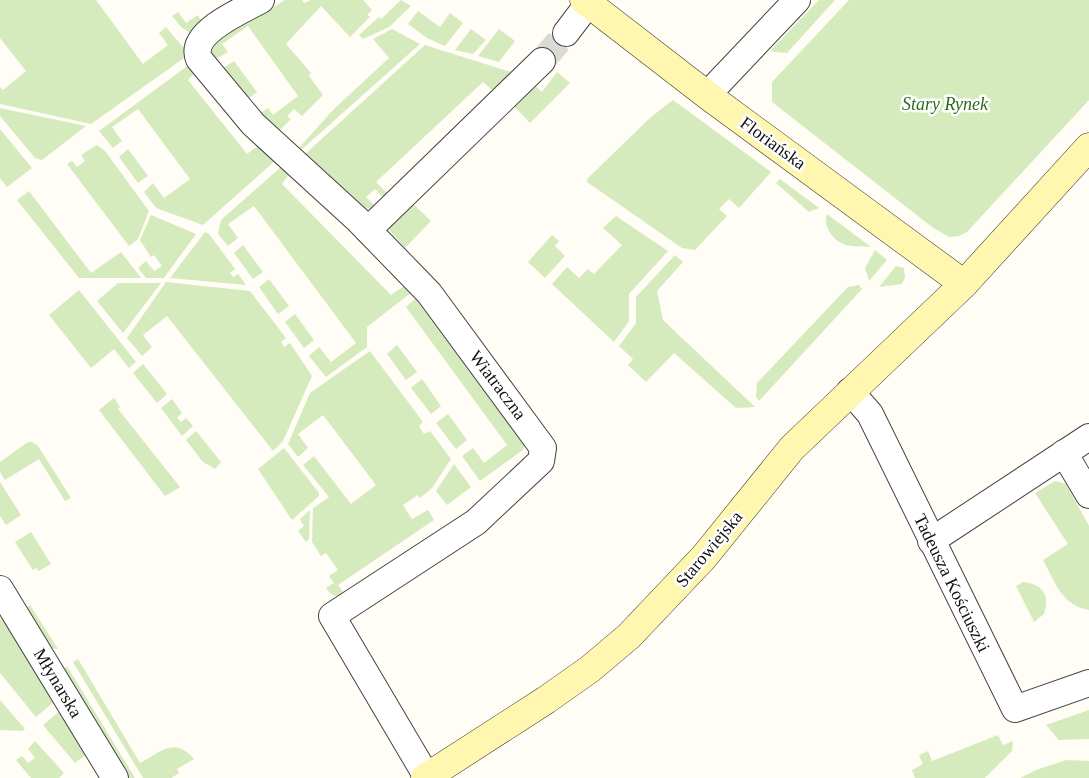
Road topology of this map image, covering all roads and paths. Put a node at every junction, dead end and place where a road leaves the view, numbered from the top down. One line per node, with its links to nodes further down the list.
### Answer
1 (261, 0): 8 (street, Wiatraczna)
2 (797, 0): 6 (street)
3 (586, 2): 4 (street); 6 (main road, Floriańska)
4 (566, 33)
5 (542, 61): 8 (street)
6 (707, 95): 9 (main road, Floriańska)
7 (1089, 147): 9 (main road, Starowiejska)
8 (368, 230): 17 (street, Wiatraczna)
9 (964, 284): 10 (main road, Starowiejska)
10 (850, 391): 14 (street, Tadeusza Kościuszki); 17 (main road, Starowiejska)
11 (1089, 437): 12 (street)
12 (1064, 453): 13 (street); 14 (street)
13 (1089, 495)
14 (931, 541): 16 (street, Tadeusza Kościuszki)
15 (0, 590): 18 (street, Młynarska)
16 (1089, 683)
17 (426, 777)
18 (115, 778)

